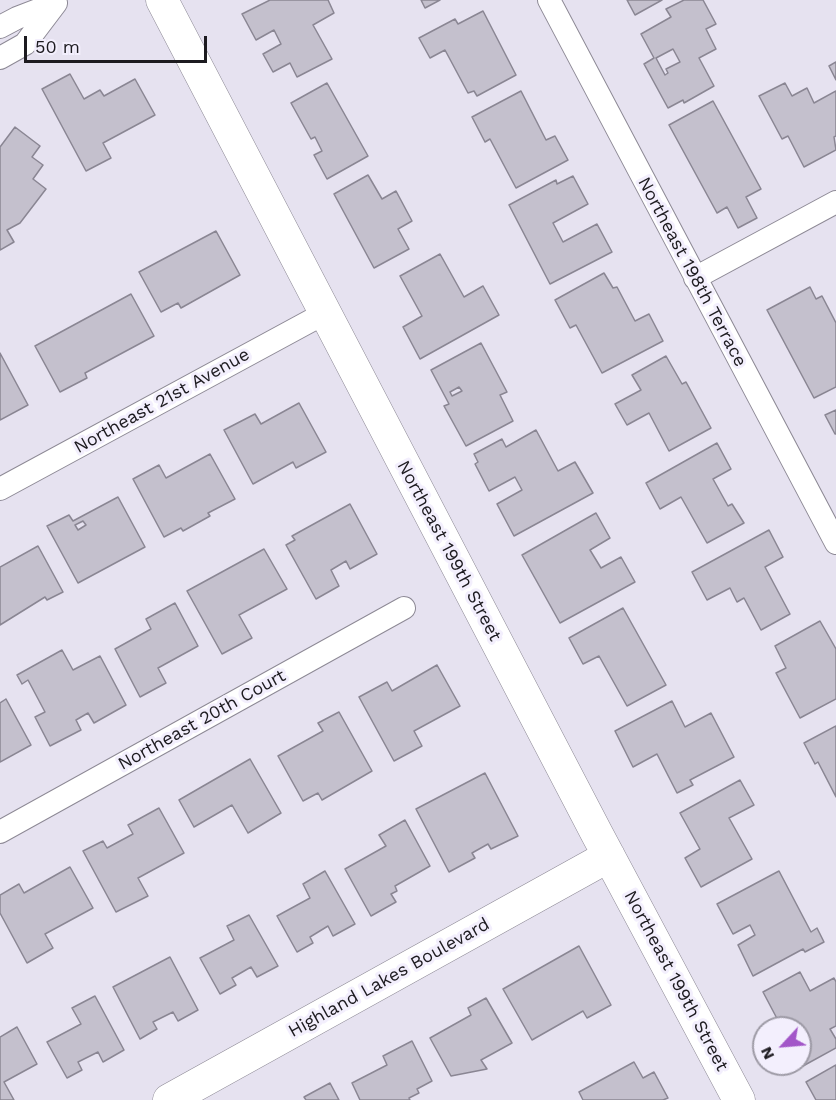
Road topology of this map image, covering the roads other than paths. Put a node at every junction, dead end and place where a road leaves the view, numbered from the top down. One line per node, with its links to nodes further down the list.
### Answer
1 (162, 0): 7 (street, Northeast 199th Street)
2 (549, 0): 6 (street, Northeast 198th Terrace)
3 (0, 27): 4 (street)
4 (0, 58)
5 (836, 201): 6 (street)
6 (695, 278): 9 (street, Northeast 198th Terrace)
7 (325, 313): 8 (street, Northeast 21st Avenue); 12 (street, Northeast 199th Street)
8 (0, 489)
9 (836, 543)
10 (404, 608): 11 (street, Northeast 20th Court)
11 (0, 832)
12 (609, 856): 13 (street, Highland Lakes Boulevard); 14 (street, Northeast 199th Street)
13 (169, 1100)
14 (739, 1100)

